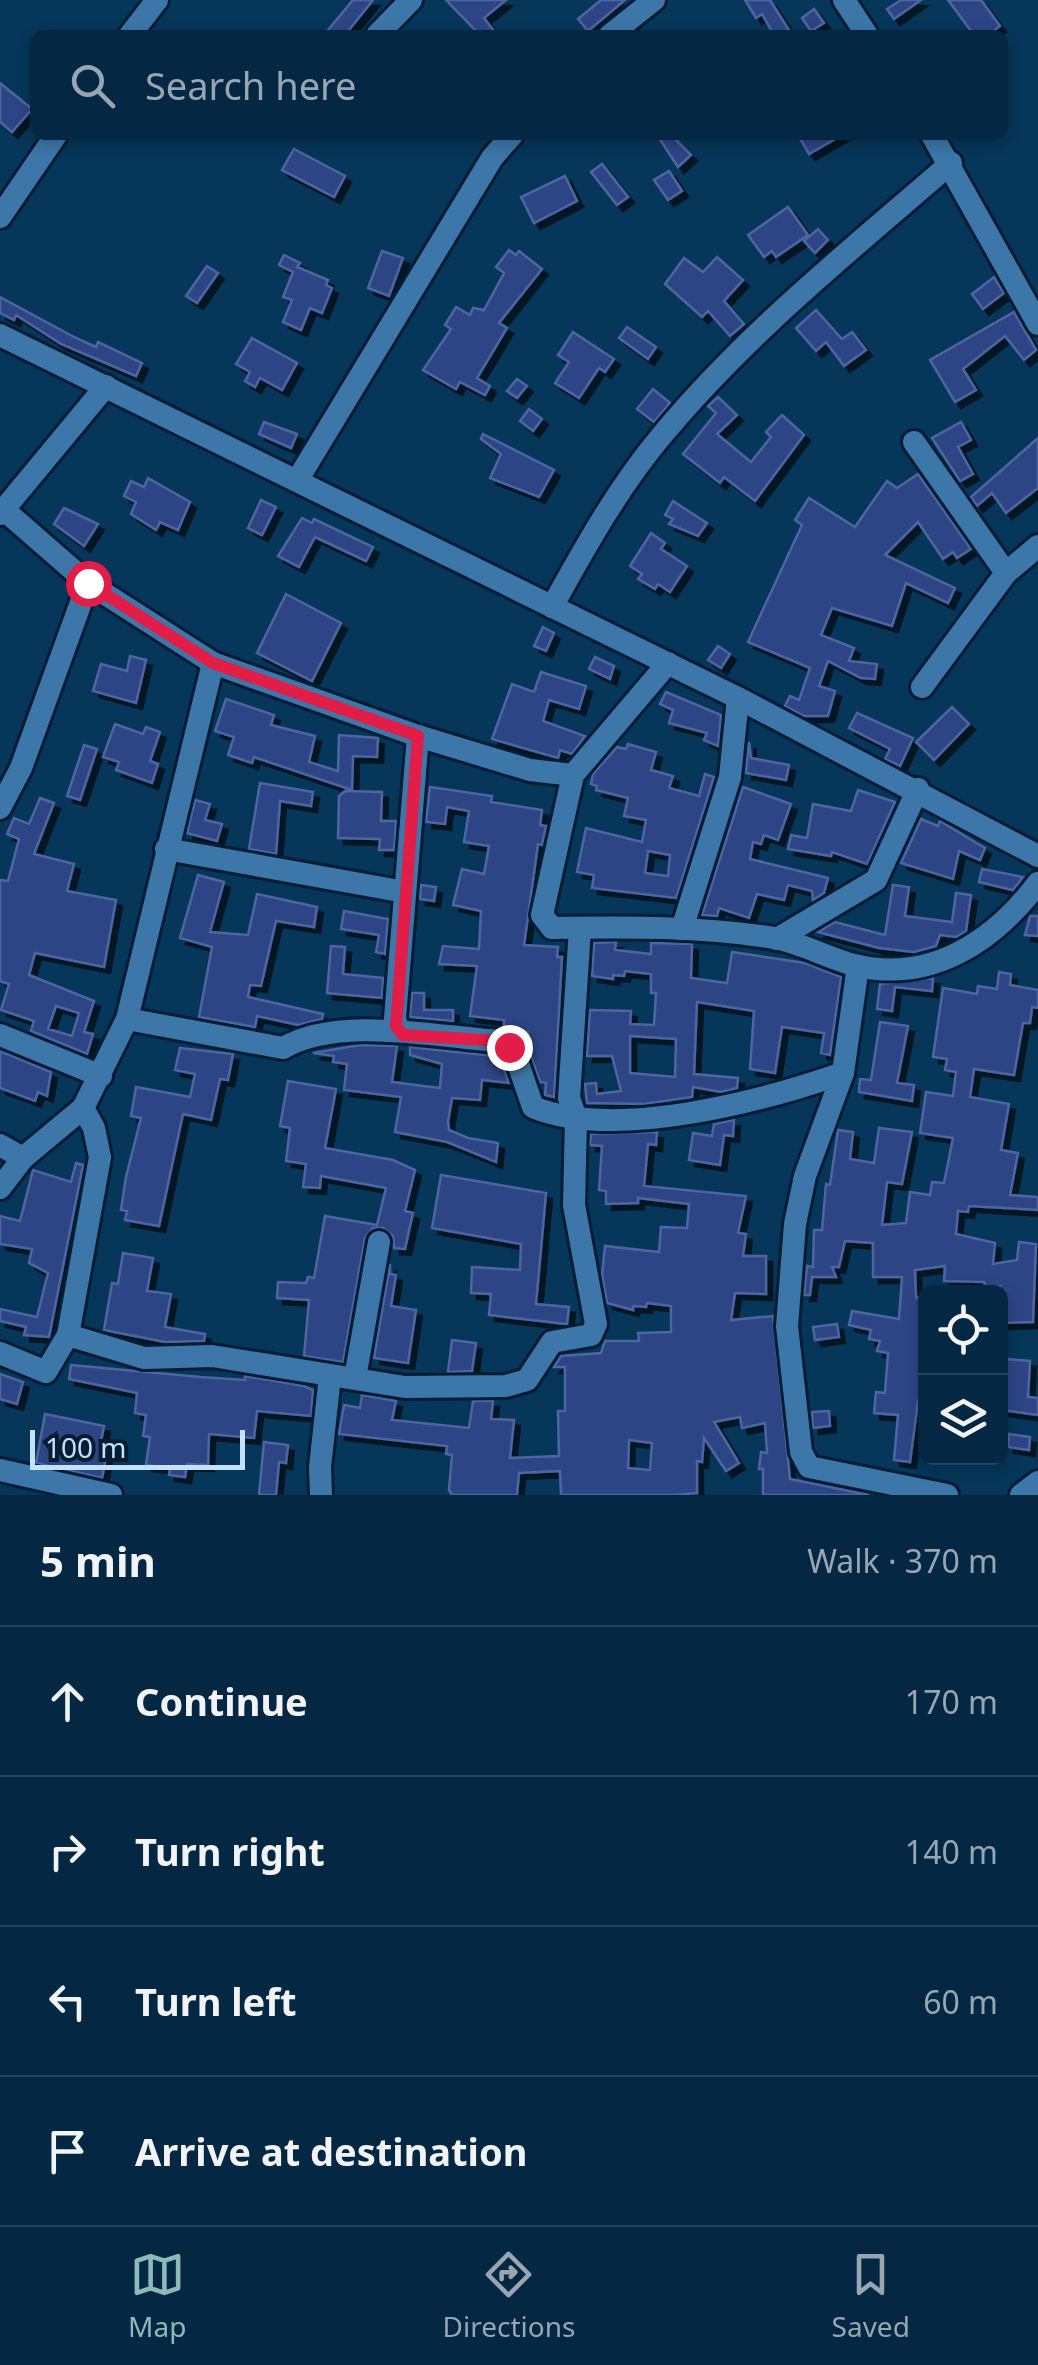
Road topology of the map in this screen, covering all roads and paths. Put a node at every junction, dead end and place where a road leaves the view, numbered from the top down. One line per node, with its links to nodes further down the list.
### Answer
1 (157, 0): 5 (street)
2 (411, 0): 6 (street)
3 (654, 0): 7 (street)
4 (844, 0): 8 (street)
5 (134, 30)
6 (382, 30)
7 (616, 30)
8 (864, 30)
9 (53, 140): 13 (street)
10 (508, 140): 18 (street)
11 (935, 140): 12 (street)
12 (950, 163): 14 (street); 23 (street)
13 (0, 217)
14 (1038, 324)
15 (0, 335): 16 (street)
16 (106, 386): 18 (street); 19 (street)
17 (914, 442): 21 (street)
18 (298, 479): 23 (street)
19 (2, 512): 22 (street)
20 (1038, 546): 21 (street)
21 (1006, 574): 26 (street)
22 (88, 583): 24 (street); 31 (street)
23 (552, 606): 25 (street)
24 (213, 663): 28 (street); 32 (street)
25 (668, 663): 27 (street); 29 (street)
26 (922, 686)
27 (738, 698): 30 (street); 37 (street)
28 (418, 736): 29 (street); 35 (street)
29 (573, 775): 36 (street)
30 (918, 789): 33 (street); 38 (street)
31 (0, 808)
32 (166, 848): 35 (street); 40 (street)
33 (1038, 856)
34 (1038, 883): 39 (street)
35 (405, 892): 41 (street)
36 (580, 928): 37 (street); 46 (street)
37 (682, 929): 38 (street)
38 (777, 939): 39 (street)
39 (858, 966): 43 (street)
40 (127, 1018): 41 (street); 44 (street)
41 (398, 1031): 46 (street)
42 (0, 1035): 44 (street)
43 (842, 1073): 46 (street); 59 (street)
44 (102, 1076): 45 (street)
45 (82, 1108): 48 (street); 51 (street)
46 (576, 1118): 54 (street)
47 (0, 1146): 48 (street)
48 (23, 1158): 49 (street)
49 (0, 1188)
50 (379, 1242): 54 (street)
51 (68, 1335): 52 (street); 53 (street)
52 (0, 1352)
53 (330, 1376): 54 (street); 58 (street)
54 (355, 1378)
55 (0, 1470): 57 (street)
56 (1038, 1482): 60 (street)
57 (112, 1495)
58 (321, 1495)
59 (948, 1495)
60 (1021, 1495)

